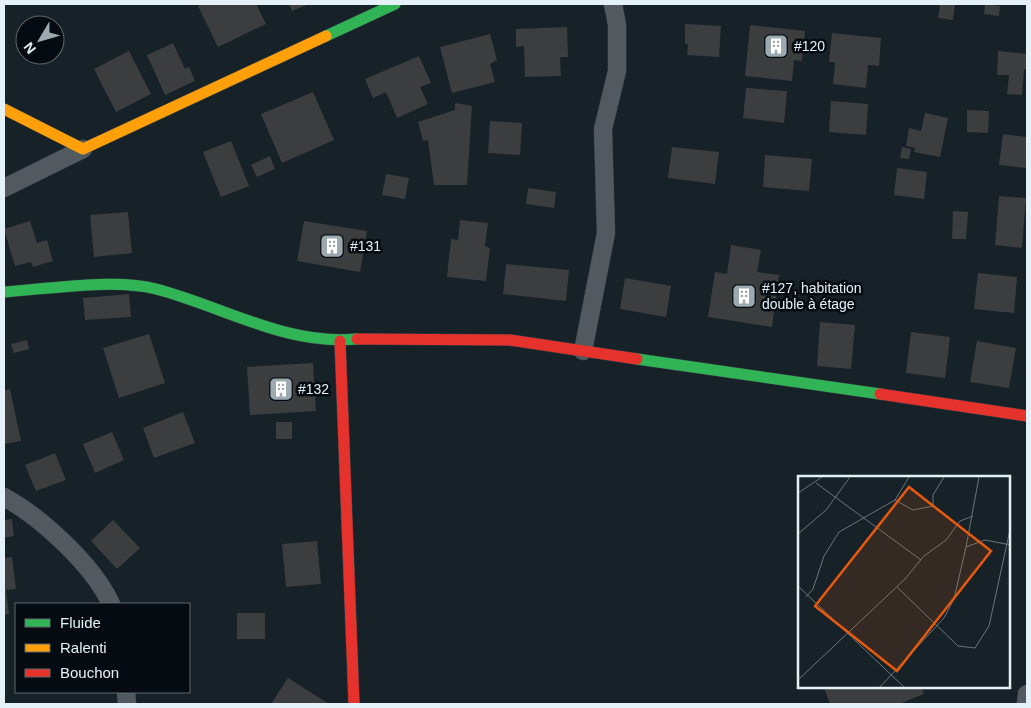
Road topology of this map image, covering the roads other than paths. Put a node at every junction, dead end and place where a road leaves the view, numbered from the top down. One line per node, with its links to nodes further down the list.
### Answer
1 (395, 4): 4 (street)
2 (612, 4): 8 (street)
3 (4, 109): 4 (street)
4 (83, 149): 5 (street)
5 (4, 188)
6 (4, 292): 7 (street)
7 (340, 341): 8 (street); 13 (street)
8 (584, 351): 9 (street)
9 (1027, 416)
10 (4, 497): 11 (street)
11 (111, 603)
12 (1027, 694): 14 (street)
13 (354, 704)
14 (1026, 704)

